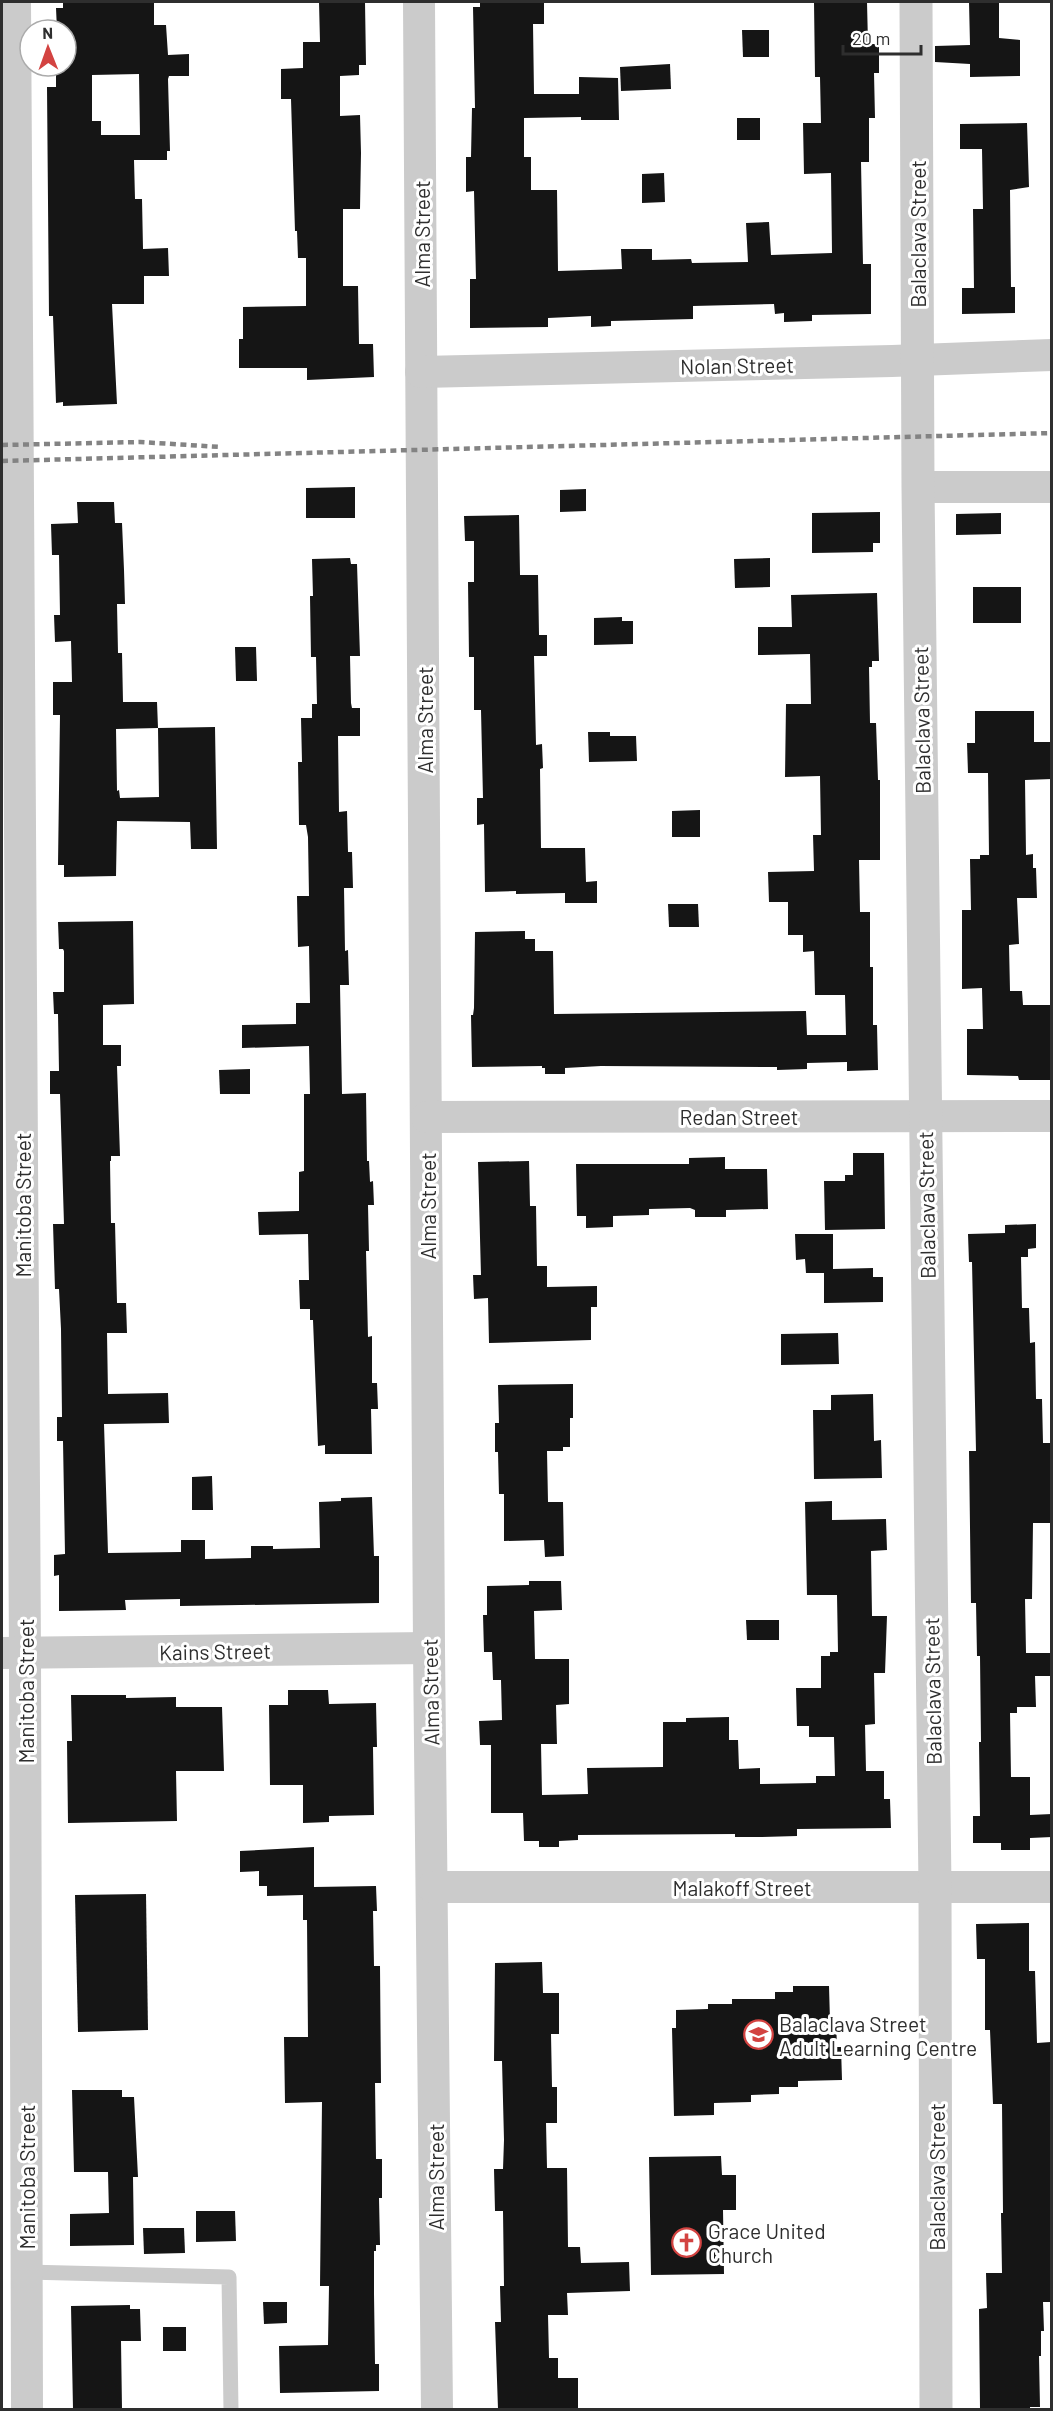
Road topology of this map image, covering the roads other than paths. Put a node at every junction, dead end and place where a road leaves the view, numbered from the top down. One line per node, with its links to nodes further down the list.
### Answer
1 (15, 2): 13 (street, Manitoba Street)
2 (419, 2): 6 (street, Alma Street)
3 (916, 2): 5 (street, Balaclava Street)
4 (1052, 355): 5 (street, Nolan Street)
5 (918, 360): 6 (street, Nolan Street); 7 (street, Balaclava Street)
6 (422, 372): 11 (street, Alma Street)
7 (918, 487): 8 (street); 9 (street, Balaclava Street)
8 (1052, 487)
9 (925, 1115): 10 (street, Redan Street); 11 (street, Redan Street); 15 (street, Balaclava Street)
10 (1052, 1116)
11 (427, 1117): 12 (street, Alma Street)
12 (429, 1648): 13 (street, Kains Street); 14 (street, Alma Street)
13 (13, 1653): 17 (street, Manitoba Street)
14 (433, 1887): 15 (street, Malakoff Street); 21 (street, Alma Street)
15 (935, 1887): 16 (street, Malakoff Street); 22 (street, Balaclava Street)
16 (1052, 1887)
17 (13, 2040): 18 (street, Manitoba Street)
18 (26, 2272): 19 (street, Manitoba Street); 20 (lane)
19 (27, 2409)
20 (231, 2409)
21 (437, 2409)
22 (936, 2409)

